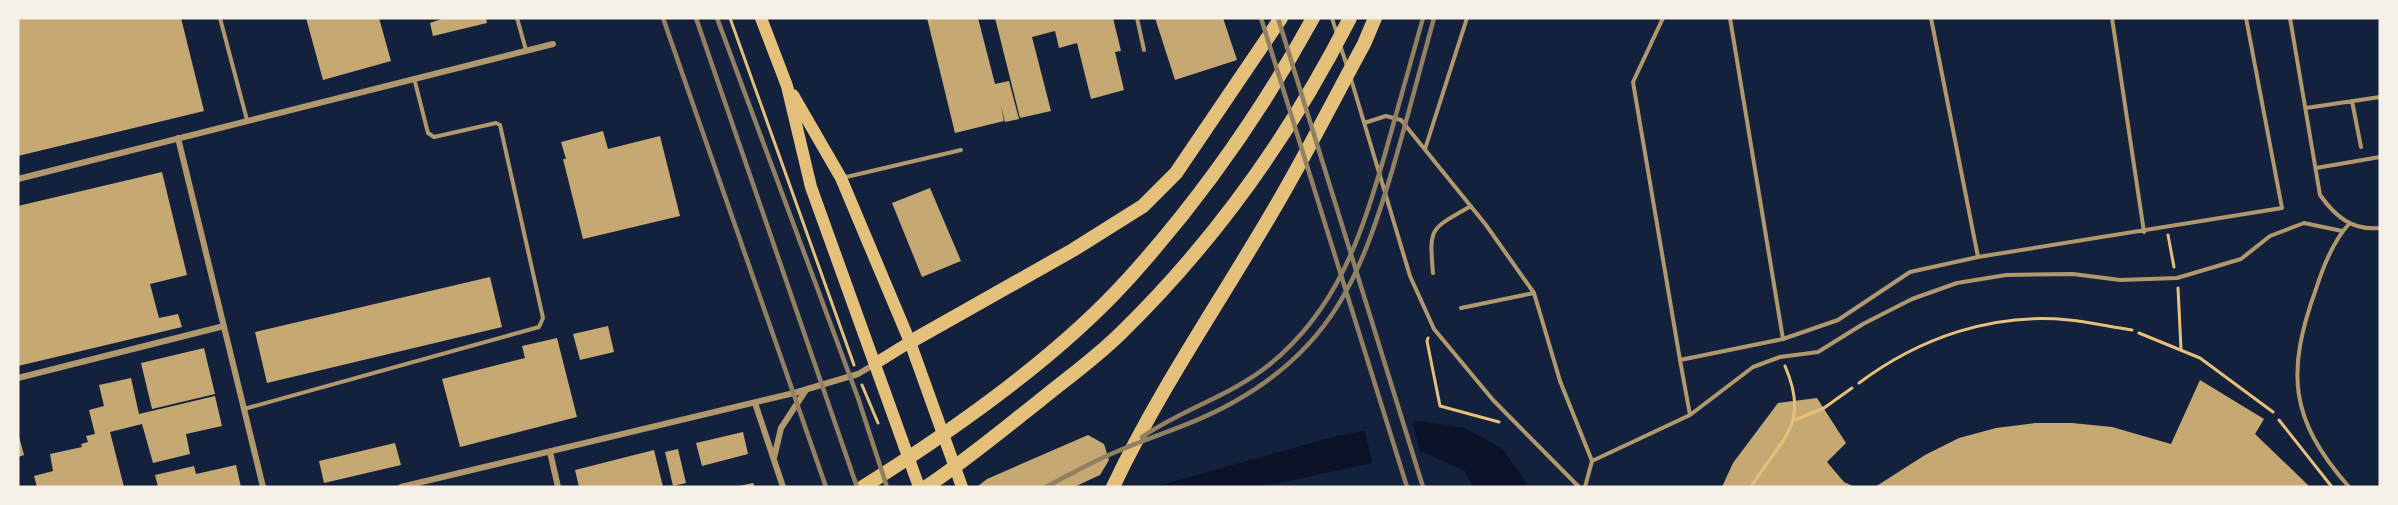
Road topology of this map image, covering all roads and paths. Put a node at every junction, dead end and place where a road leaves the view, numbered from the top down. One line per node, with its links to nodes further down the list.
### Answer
1 (220, 18): 26 (lane)
2 (517, 18): 19 (lane)
3 (730, 18): 53 (path)
4 (761, 18): 22 (main road)
5 (1137, 18): 20 (lane)
6 (1281, 18): 52 (main road)
7 (1313, 18): 78 (main road)
8 (1332, 18): 27 (lane)
9 (1350, 18): 80 (main road)
10 (1375, 18): 82 (main road)
11 (1467, 18): 31 (lane)
12 (1663, 18): 56 (lane)
13 (1730, 18): 51 (lane)
14 (1931, 18): 42 (lane)
15 (2112, 18): 41 (lane)
16 (2246, 18): 38 (lane)
17 (2290, 18): 25 (lane)
18 (553, 44): 19 (street)
19 (526, 50): 21 (street)
20 (1144, 50)
21 (414, 78): 26 (street); 64 (lane)
22 (787, 86): 34 (main road); 57 (main road)
23 (2380, 97): 24 (lane)
24 (2352, 101): 25 (lane); 29 (lane)
25 (2306, 108): 33 (lane)
26 (247, 120): 28 (street)
27 (1364, 123): 31 (lane); 48 (lane)
28 (178, 138): 35 (street); 47 (street)
29 (2361, 147)
30 (961, 150): 34 (lane)
31 (1425, 150): 36 (lane)
32 (2380, 157): 33 (lane)
33 (2316, 168): 37 (lane)
34 (841, 178): 52 (main road)
35 (18, 179)
36 (1471, 206): 43 (lane); 45 (lane)
37 (2349, 224): 39 (lane); 40 (lane)
38 (2167, 228): 41 (lane); 44 (path)
39 (2380, 228)
40 (2342, 231): 44 (lane); 87 (lane)
41 (2144, 232): 42 (lane)
42 (1978, 257): 51 (lane)
43 (1433, 273)
44 (2177, 278): 54 (path); 55 (lane)
45 (1534, 293): 46 (lane); 73 (lane)
46 (1461, 308)
47 (224, 326): 58 (street); 64 (street)
48 (1434, 329): 69 (lane); 69 (path)
49 (2132, 330): 59 (path)
50 (2139, 333): 54 (path)
51 (1783, 339): 56 (lane)
52 (910, 342): 57 (main road); 81 (main road)
53 (847, 345)
54 (2181, 349): 65 (path)
55 (1780, 357): 66 (lane); 67 (path)
56 (1680, 360): 66 (lane)
57 (876, 363): 61 (street); 79 (main road)
58 (18, 378)
59 (1859, 383)
60 (1852, 388): 67 (path)
61 (807, 389): 63 (street); 72 (street)
62 (867, 401): 70 (path)
63 (755, 403): 71 (street); 72 (street)
64 (244, 409): 74 (street)
65 (2272, 412)
66 (1690, 415): 73 (lane)
67 (1795, 420): 85 (path)
68 (2279, 420): 86 (path)
69 (1514, 422): 83 (lane)
70 (882, 433)
71 (550, 452): 75 (street); 76 (street)
72 (774, 460): 77 (street)
73 (1592, 461): 84 (lane)
74 (263, 487)
75 (401, 487)
76 (558, 487)
77 (783, 487)
78 (863, 487)
79 (919, 487)
80 (926, 487)
81 (962, 487)
82 (1113, 487)
83 (1579, 487)
84 (1585, 487)
85 (1751, 487)
86 (2332, 487)
87 (2349, 487)

